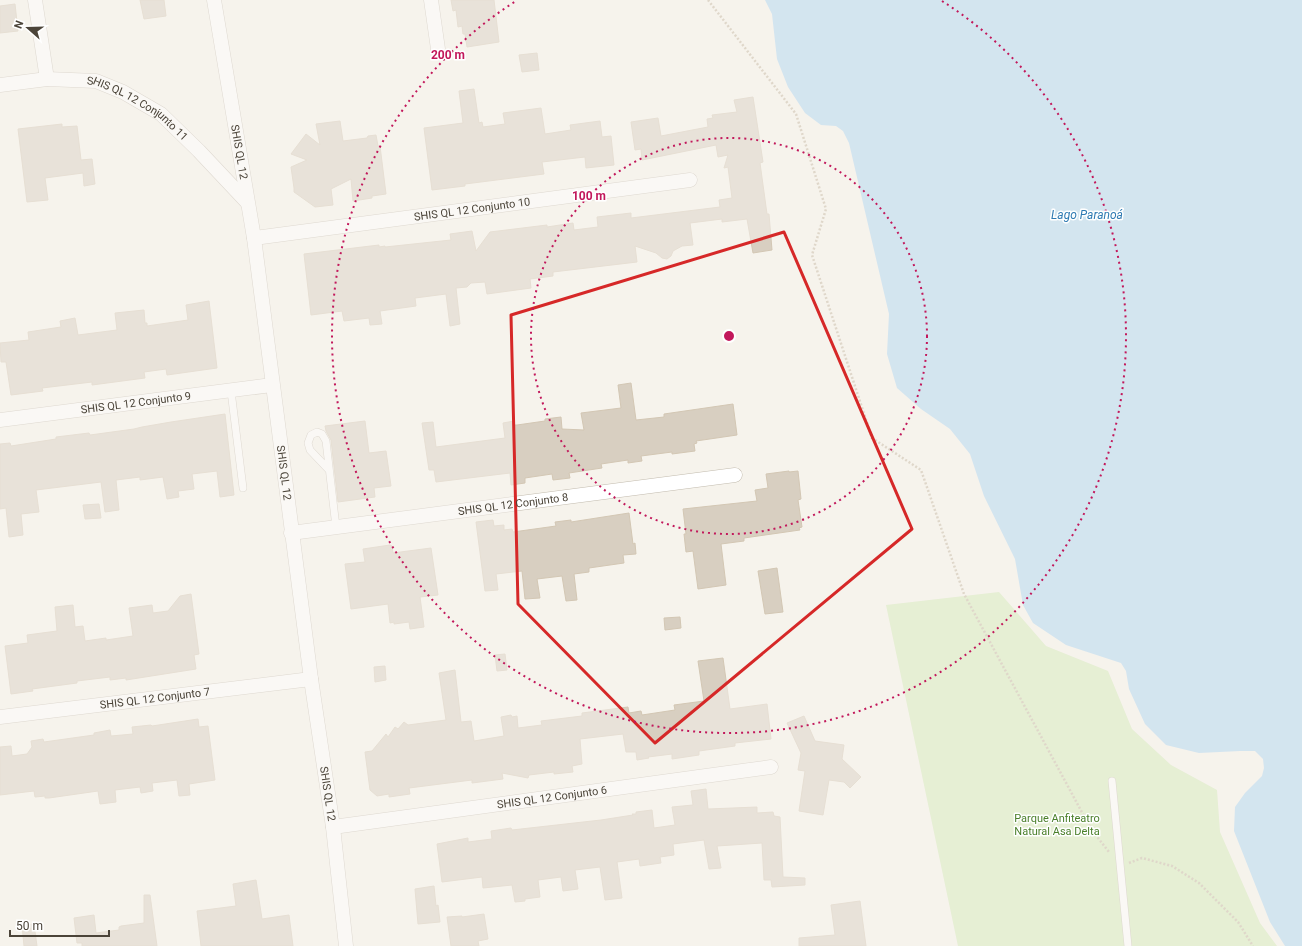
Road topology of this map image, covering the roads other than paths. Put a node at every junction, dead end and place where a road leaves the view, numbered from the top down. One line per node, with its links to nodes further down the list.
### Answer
1 (35, 0): 5 (street)
2 (214, 0): 8 (street, SHIS QL 12)
3 (431, 0): 4 (street)
4 (438, 49)
5 (47, 79): 6 (street, SHIS QL 12 Conjunto 11); 8 (street, SHIS QL 12 Conjunto 11)
6 (0, 85)
7 (690, 180): 9 (street, SHIS QL 12 Conjunto 10)
8 (247, 202): 9 (street, SHIS QL 12)
9 (254, 238): 10 (street, SHIS QL 12)
10 (272, 385): 11 (street, SHIS QL 12 Conjunto 9); 17 (street, SHIS QL 12)
11 (231, 391): 12 (street, SHIS QL 12 Conjunto 9); 15 (lane)
12 (0, 420)
13 (329, 470): 13 (lane); 16 (lane)
14 (735, 475): 16 (street, SHIS QL 12 Conjunto 8)
15 (243, 488)
16 (336, 527): 17 (street, SHIS QL 12 Conjunto 8)
17 (291, 533): 18 (street, SHIS QL 12)
18 (310, 679): 19 (street, SHIS QL 12 Conjunto 7); 22 (street, SHIS QL 12)
19 (0, 717)
20 (771, 767): 22 (street, SHIS QL 12 Conjunto 6)
21 (1112, 781): 24 (lane)
22 (333, 827): 23 (street, SHIS QL 12)
23 (346, 946)
24 (1128, 946)

